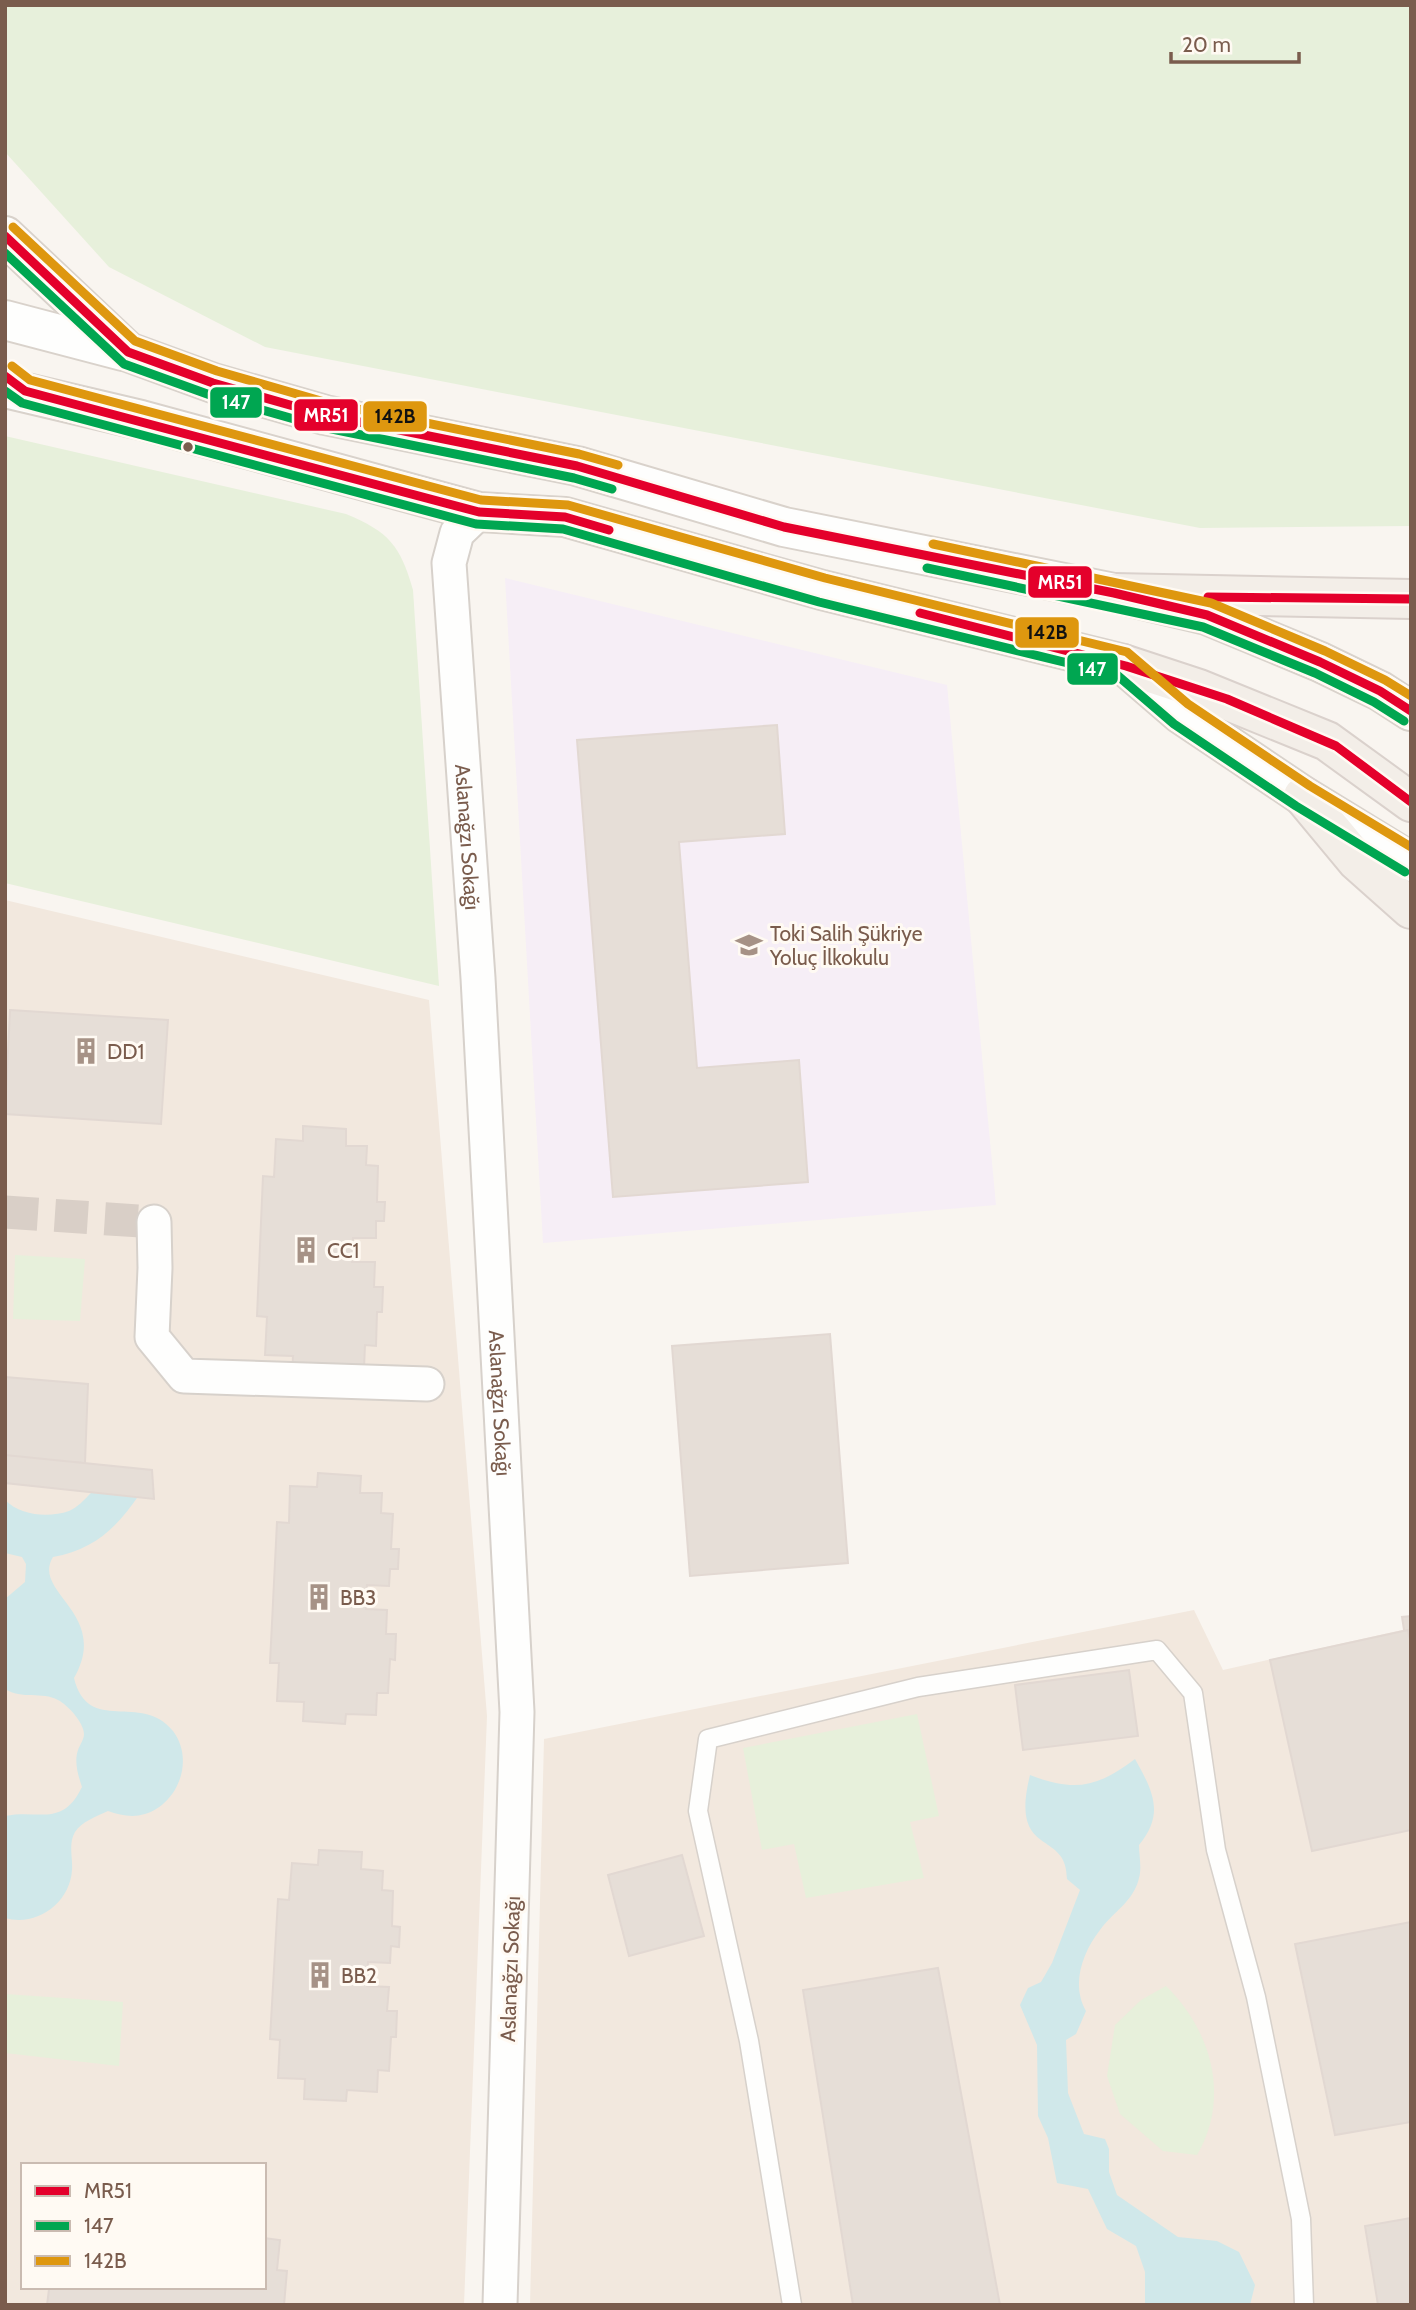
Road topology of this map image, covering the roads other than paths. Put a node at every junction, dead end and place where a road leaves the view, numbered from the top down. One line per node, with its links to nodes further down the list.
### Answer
1 (5, 236): 3 (street)
2 (5, 320): 3 (street)
3 (128, 352): 6 (street)
4 (12, 385): 5 (street)
5 (479, 512): 8 (street); 16 (street, Aslanağzı Sokağı)
6 (1114, 593): 7 (main road); 9 (street)
7 (1411, 599)
8 (1123, 664): 10 (street); 11 (main road)
9 (1411, 711)
10 (1303, 796): 12 (street); 13 (main road)
11 (1411, 802)
12 (1411, 862)
13 (1411, 909)
14 (154, 1222): 15 (street)
15 (427, 1384)
16 (500, 2305)
17 (792, 2305): 18 (lane)
18 (1304, 2305)

